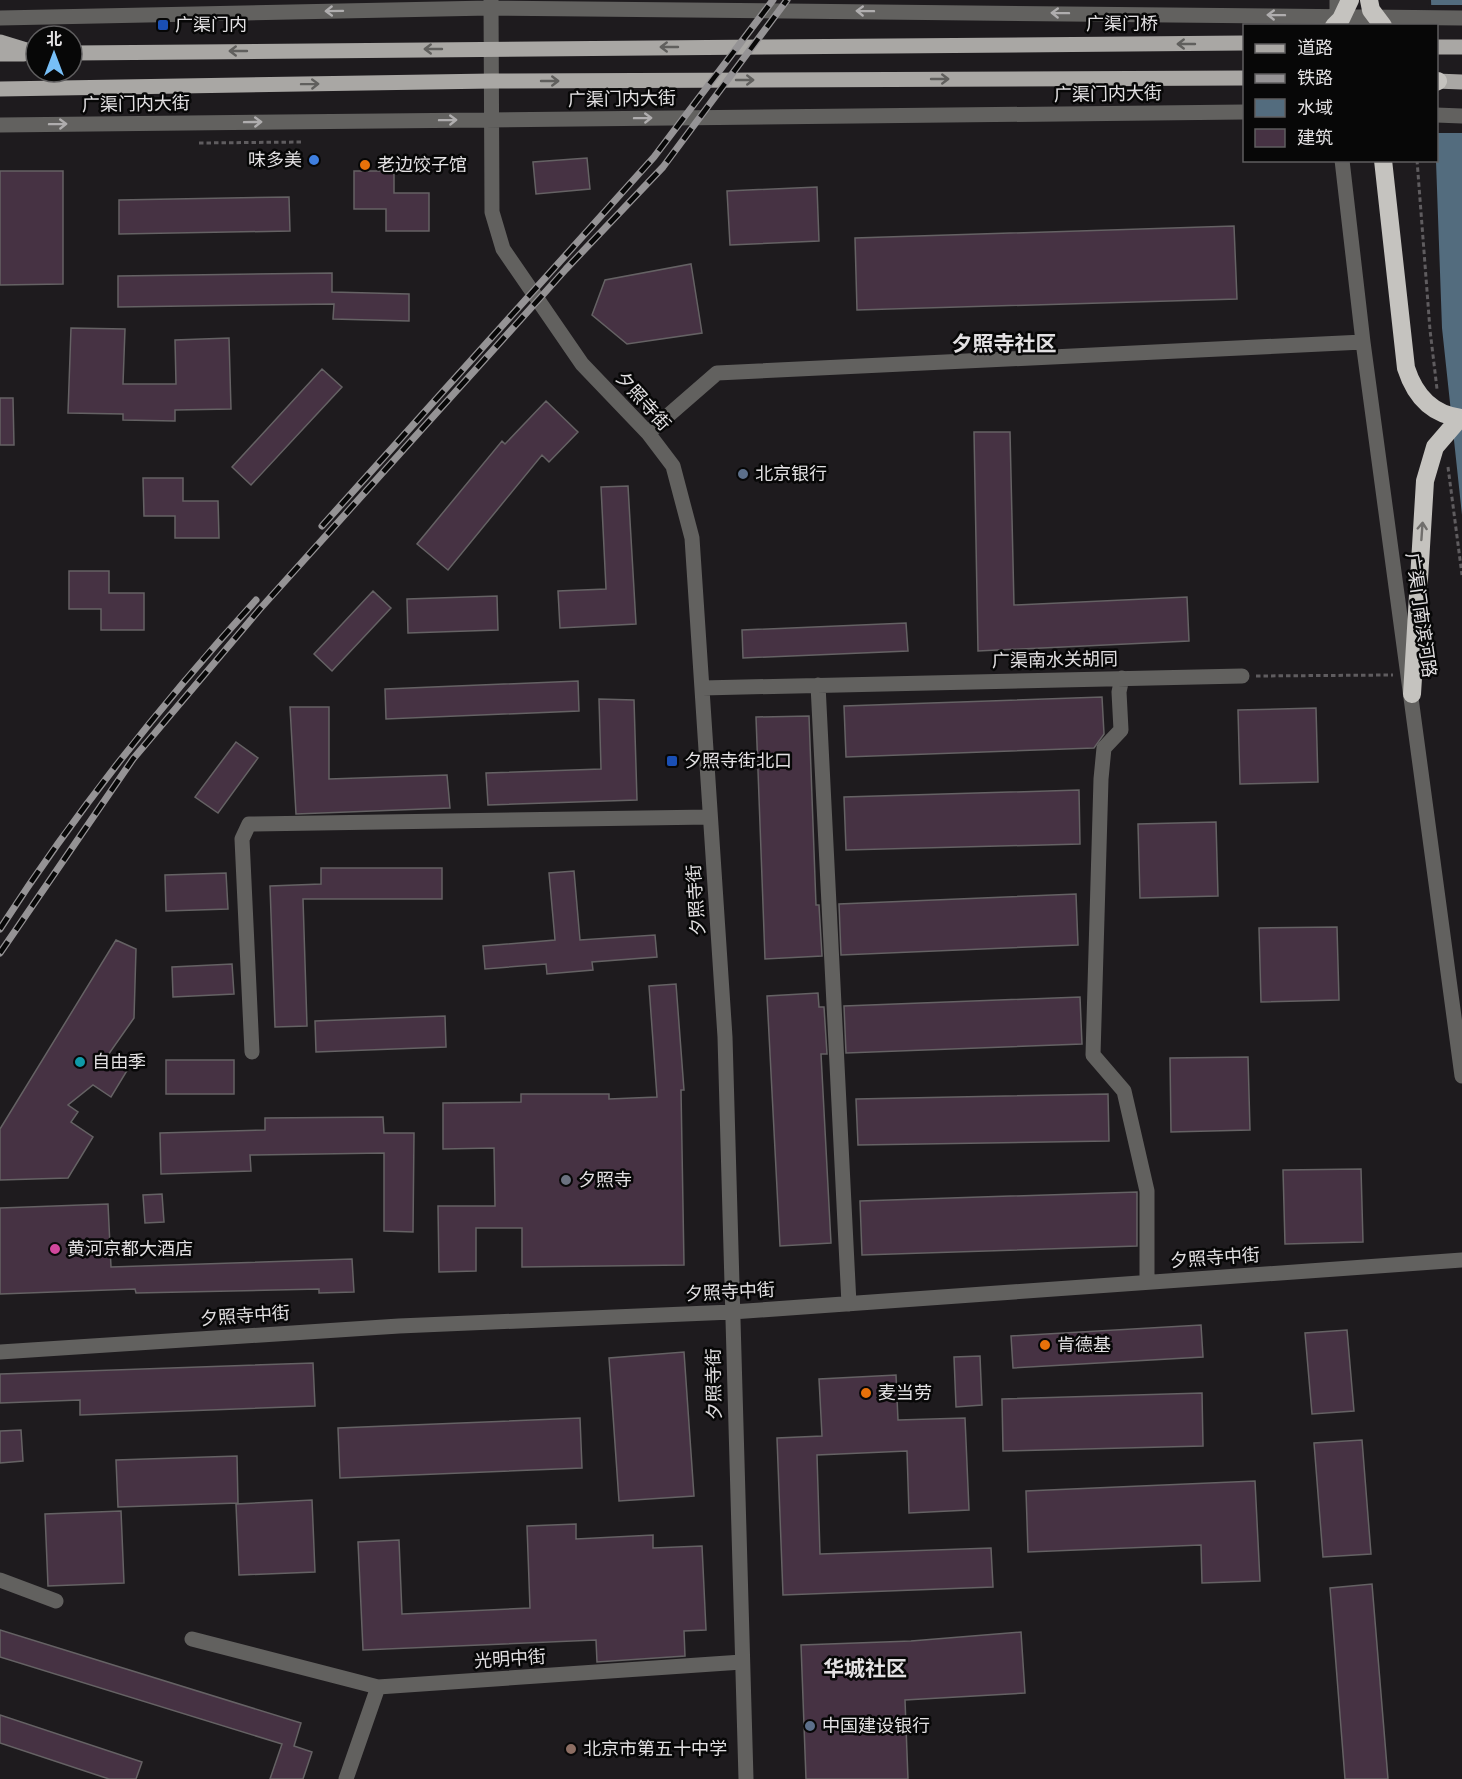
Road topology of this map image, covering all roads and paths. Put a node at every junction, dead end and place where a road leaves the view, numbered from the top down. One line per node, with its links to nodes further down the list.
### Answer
1 (1350, 0): 4 (highway)
2 (1369, 0): 7 (highway)
3 (490, 4): 4 (street, one-way to 3); 5 (street, one-way to 5); 12 (street, 夕照寺街)
4 (1336, 17): 7 (street)
5 (0, 18)
6 (1462, 18): 7 (street)
7 (1390, 21)
8 (0, 42): 13 (main road)
9 (1243, 43): 12 (main road, 广渠门桥, one-way to 12)
10 (1438, 46): 11 (main road)
11 (1462, 47)
12 (491, 48): 15 (main road, one-way to 15); 18 (street, 夕照寺街)
13 (24, 49)
14 (24, 53): 16 (main road)
15 (84, 53)
16 (0, 54)
17 (1243, 78): 18 (main road, 广渠门内大街, one-way to 17)
18 (492, 81): 22 (main road, 广渠门内大街, one-way to 18); 27 (street, 夕照寺街)
19 (1438, 82): 20 (main road)
20 (1462, 82)
21 (0, 89): 22 (main road, 广渠门内大街)
22 (27, 89): 23 (main road)
23 (0, 98)
24 (1243, 112): 27 (street, 广渠门内大街, one-way to 24)
25 (1438, 115): 26 (street)
26 (1462, 116)
27 (491, 120): 28 (street, 广渠门内大街, one-way to 27); 37 (street, 夕照寺街)
28 (0, 125)
29 (302, 142): 30 (path)
30 (199, 143)
31 (1342, 162): 34 (street, 广渠门南滨河路)
32 (1383, 162): 36 (highway)
33 (1417, 162): 35 (path)
34 (1363, 342): 37 (street); 40 (street, 广渠门南滨河路)
35 (1438, 398)
36 (1461, 418): 45 (highway, one-way to 36)
37 (648, 434): 44 (street, 夕照寺街)
38 (1447, 465): 39 (path)
39 (1462, 575)
40 (1409, 675): 41 (path); 45 (street, 广渠门南滨河路)
41 (1242, 676): 42 (street, 广渠南水关胡同)
42 (1122, 678): 43 (street, 广渠南水关胡同); 50 (street)
43 (818, 685): 44 (street, 广渠南水关胡同); 51 (street)
44 (702, 688): 46 (street, 夕照寺街)
45 (1412, 694): 48 (street, 广渠门南滨河路)
46 (710, 817): 47 (street); 52 (street, 夕照寺街)
47 (252, 1052)
48 (1462, 1076)
49 (1462, 1260): 50 (street, 夕照寺中街)
50 (1147, 1282): 51 (street, 夕照寺中街)
51 (849, 1304): 52 (street, 夕照寺中街)
52 (732, 1312): 53 (street, 夕照寺中街); 57 (street, 夕照寺街)
53 (0, 1352)
54 (0, 1580): 55 (street)
55 (56, 1601)
56 (192, 1639): 58 (street, 光明中街)
57 (742, 1662): 58 (street, 光明中街); 60 (street, 夕照寺街)
58 (378, 1687): 59 (street)
59 (346, 1779)
60 (746, 1779)

